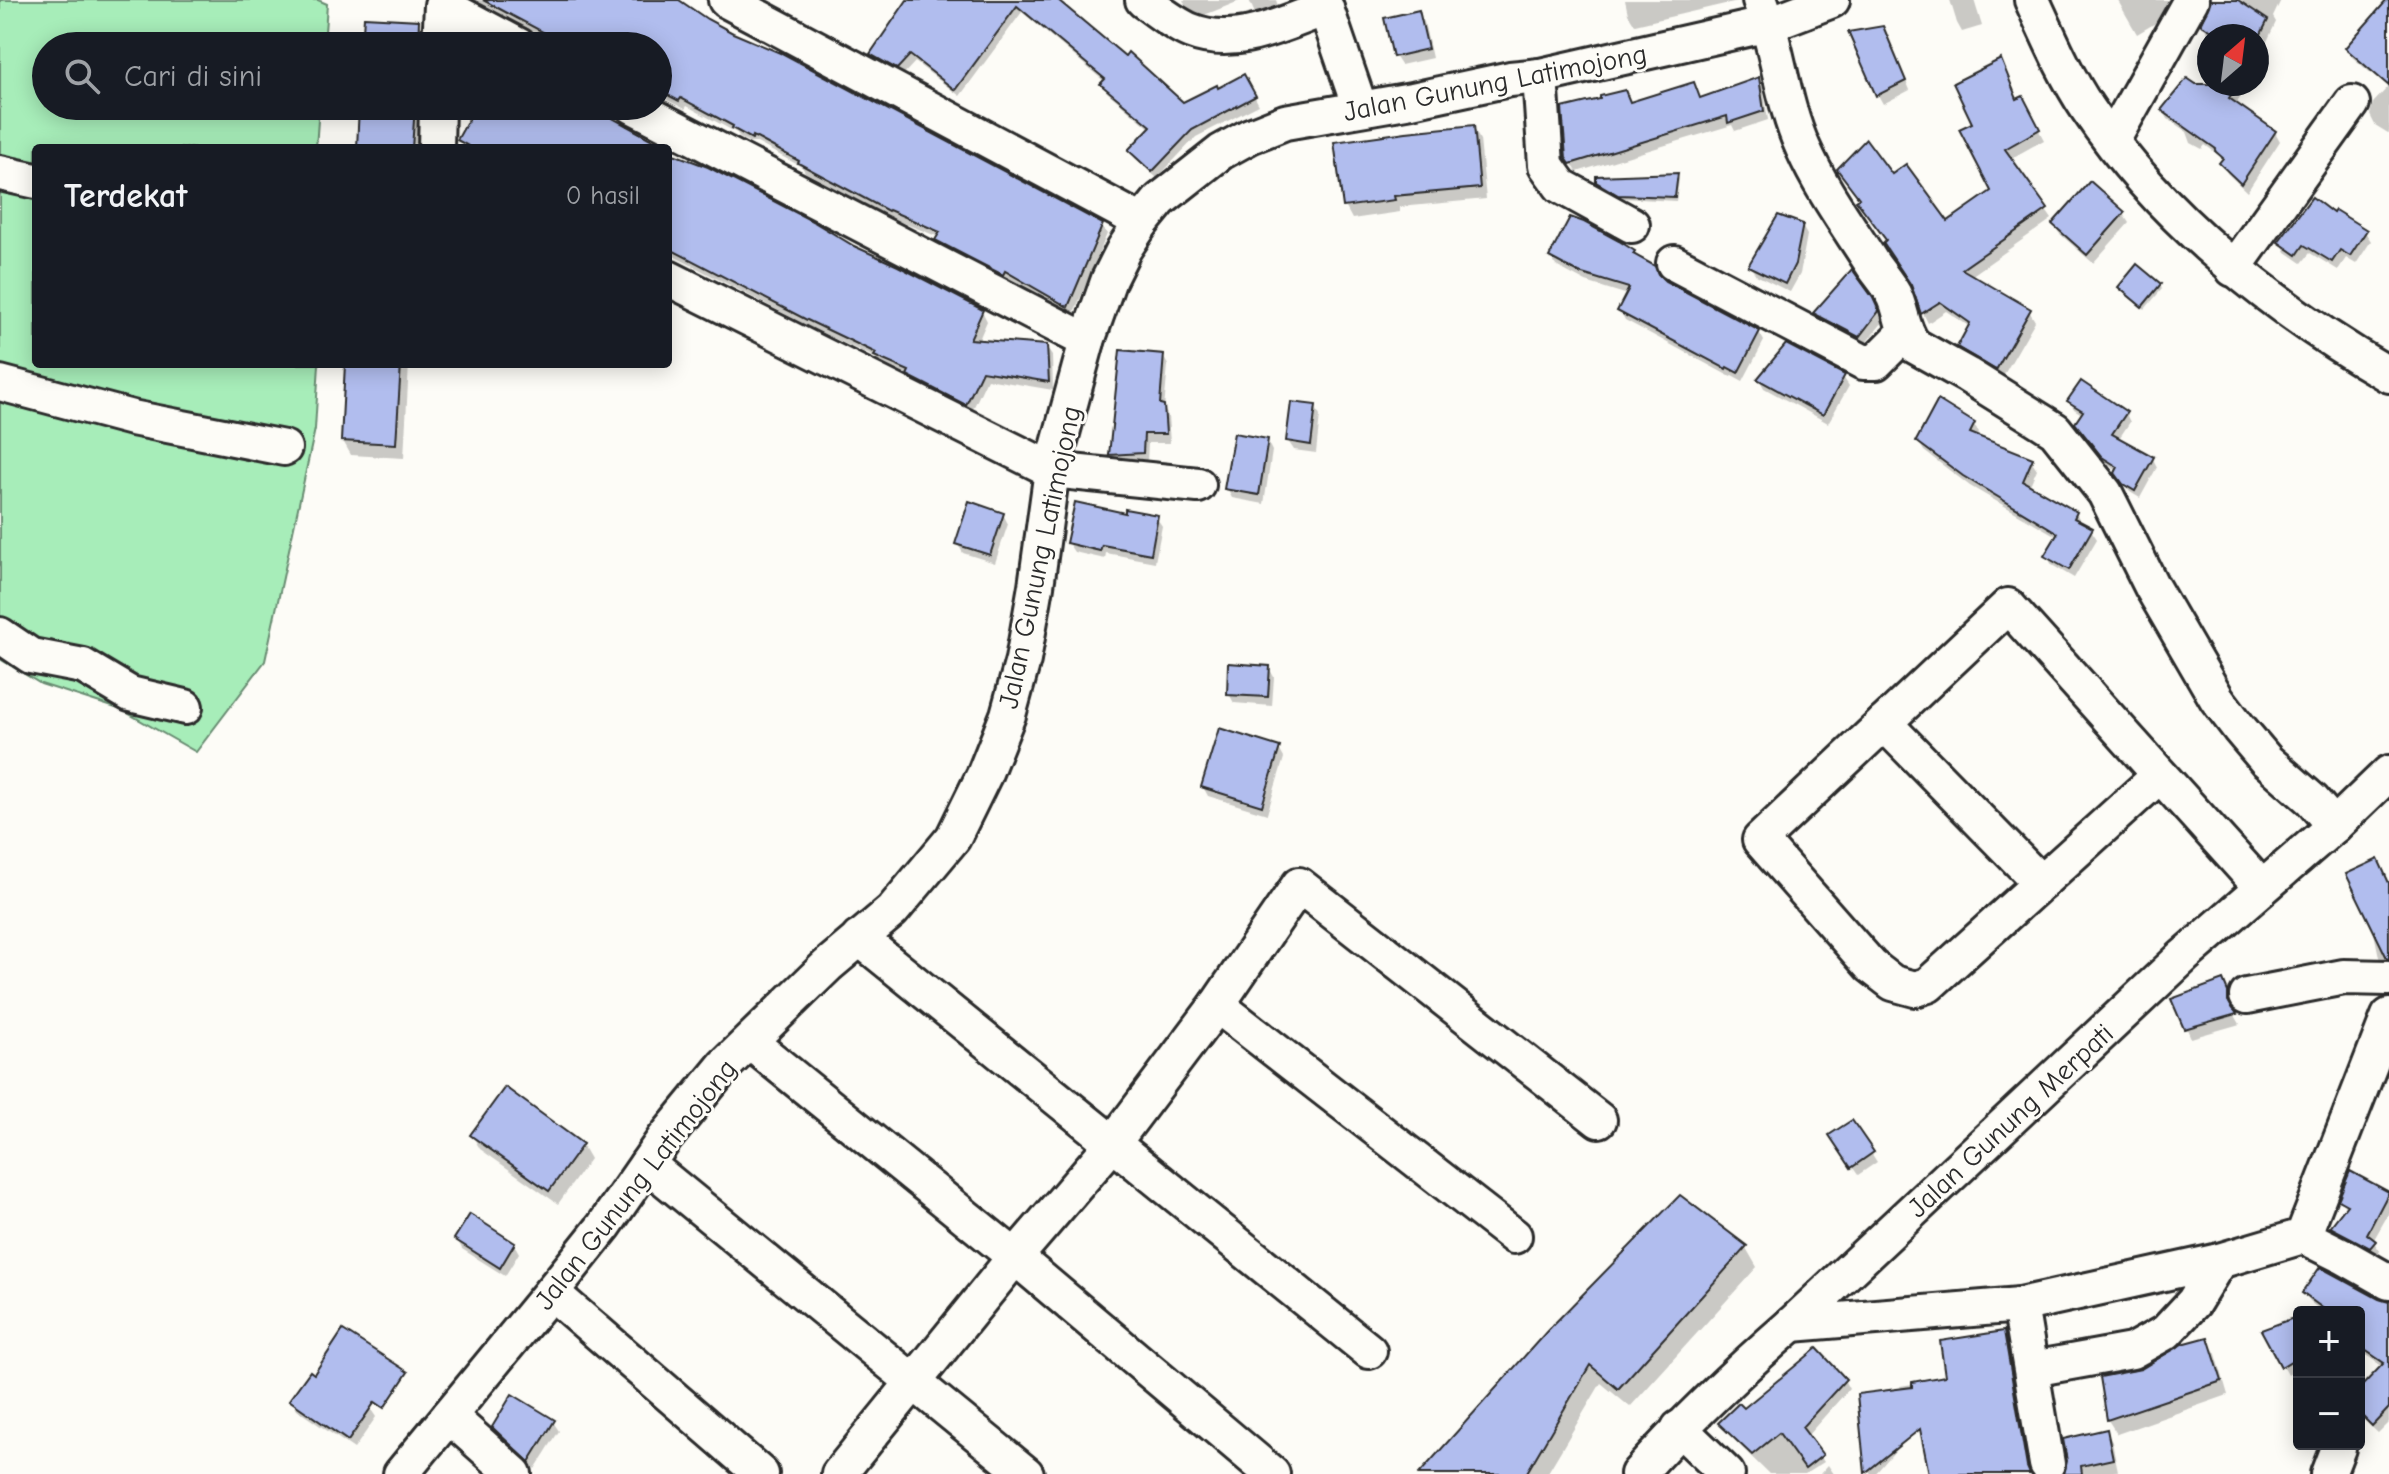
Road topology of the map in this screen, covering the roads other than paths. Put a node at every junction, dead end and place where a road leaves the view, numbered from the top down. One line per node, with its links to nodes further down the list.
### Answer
1 (726, 0): 20 (street)
2 (1832, 0): 8 (street, Jalan Gunung Latimojong)
3 (2032, 0): 16 (street)
4 (2191, 0): 16 (street)
5 (437, 3): 9 (street); 10 (street)
6 (1324, 4): 7 (street); 13 (street)
7 (1157, 6)
8 (1765, 12): 11 (street, Jalan Gunung Latimojong); 25 (street)
9 (439, 32)
10 (492, 32)
11 (1540, 76): 13 (street, Jalan Gunung Latimojong); 21 (street)
12 (2352, 103): 23 (street)
13 (1360, 108): 20 (street, Jalan Gunung Latimojong)
14 (437, 120): 17 (street)
15 (660, 120): 26 (street)
16 (2112, 141): 23 (street)
17 (436, 144)
18 (0, 173): 19 (street)
19 (32, 180)
20 (1142, 222): 26 (street, Jalan Gunung Latimojong)
21 (1632, 225)
22 (1674, 263): 25 (street)
23 (2233, 269): 27 (street)
24 (672, 280): 30 (street)
25 (1906, 332): 37 (street)
26 (1087, 341): 30 (street, Jalan Gunung Latimojong)
27 (2389, 375)
28 (0, 383): 29 (street)
29 (284, 448)
30 (1052, 470): 31 (street); 40 (street, Jalan Gunung Latimojong)
31 (1198, 485)
32 (0, 635): 33 (street)
33 (185, 707)
34 (1884, 723): 36 (street); 38 (street); 38 (street)
35 (2389, 773): 37 (street, Jalan Gunung Merpati)
36 (2160, 775): 38 (street); 39 (street)
37 (2334, 826): 39 (street, Jalan Gunung Merpati)
38 (2041, 883)
39 (2262, 888): 56 (street, Jalan Gunung Merpati)
40 (859, 938): 45 (street, Jalan Gunung Latimojong); 47 (street)
41 (2389, 978): 42 (street)
42 (2247, 996)
43 (1217, 1005): 46 (street); 47 (street); 49 (street)
44 (2389, 1016): 50 (street)
45 (750, 1042): 48 (street, Jalan Gunung Latimojong); 51 (street)
46 (1599, 1120)
47 (1113, 1143): 51 (street); 57 (street)
48 (647, 1164): 54 (street, Jalan Gunung Latimojong); 59 (street)
49 (1514, 1236)
50 (2303, 1236): 52 (street); 53 (street)
51 (1015, 1257): 59 (street); 68 (street)
52 (2219, 1261): 55 (street); 58 (street)
53 (2389, 1282)
54 (551, 1292): 60 (street, Jalan Gunung Latimojong); 65 (street)
55 (2020, 1305): 56 (street); 58 (street)
56 (1792, 1324): 61 (street, Jalan Gunung Merpati)
57 (1369, 1351)
58 (2032, 1369): 62 (street)
59 (913, 1382): 66 (street); 67 (street)
60 (449, 1416): 63 (street, Jalan Gunung Latimojong); 64 (street)
61 (1679, 1428): 69 (street, Jalan Gunung Merpati); 70 (street)
62 (2047, 1464)
63 (401, 1474)
64 (514, 1474)
65 (761, 1474)
66 (839, 1474)
67 (1026, 1474)
68 (1272, 1474)
69 (1638, 1474)
70 (1727, 1474)

